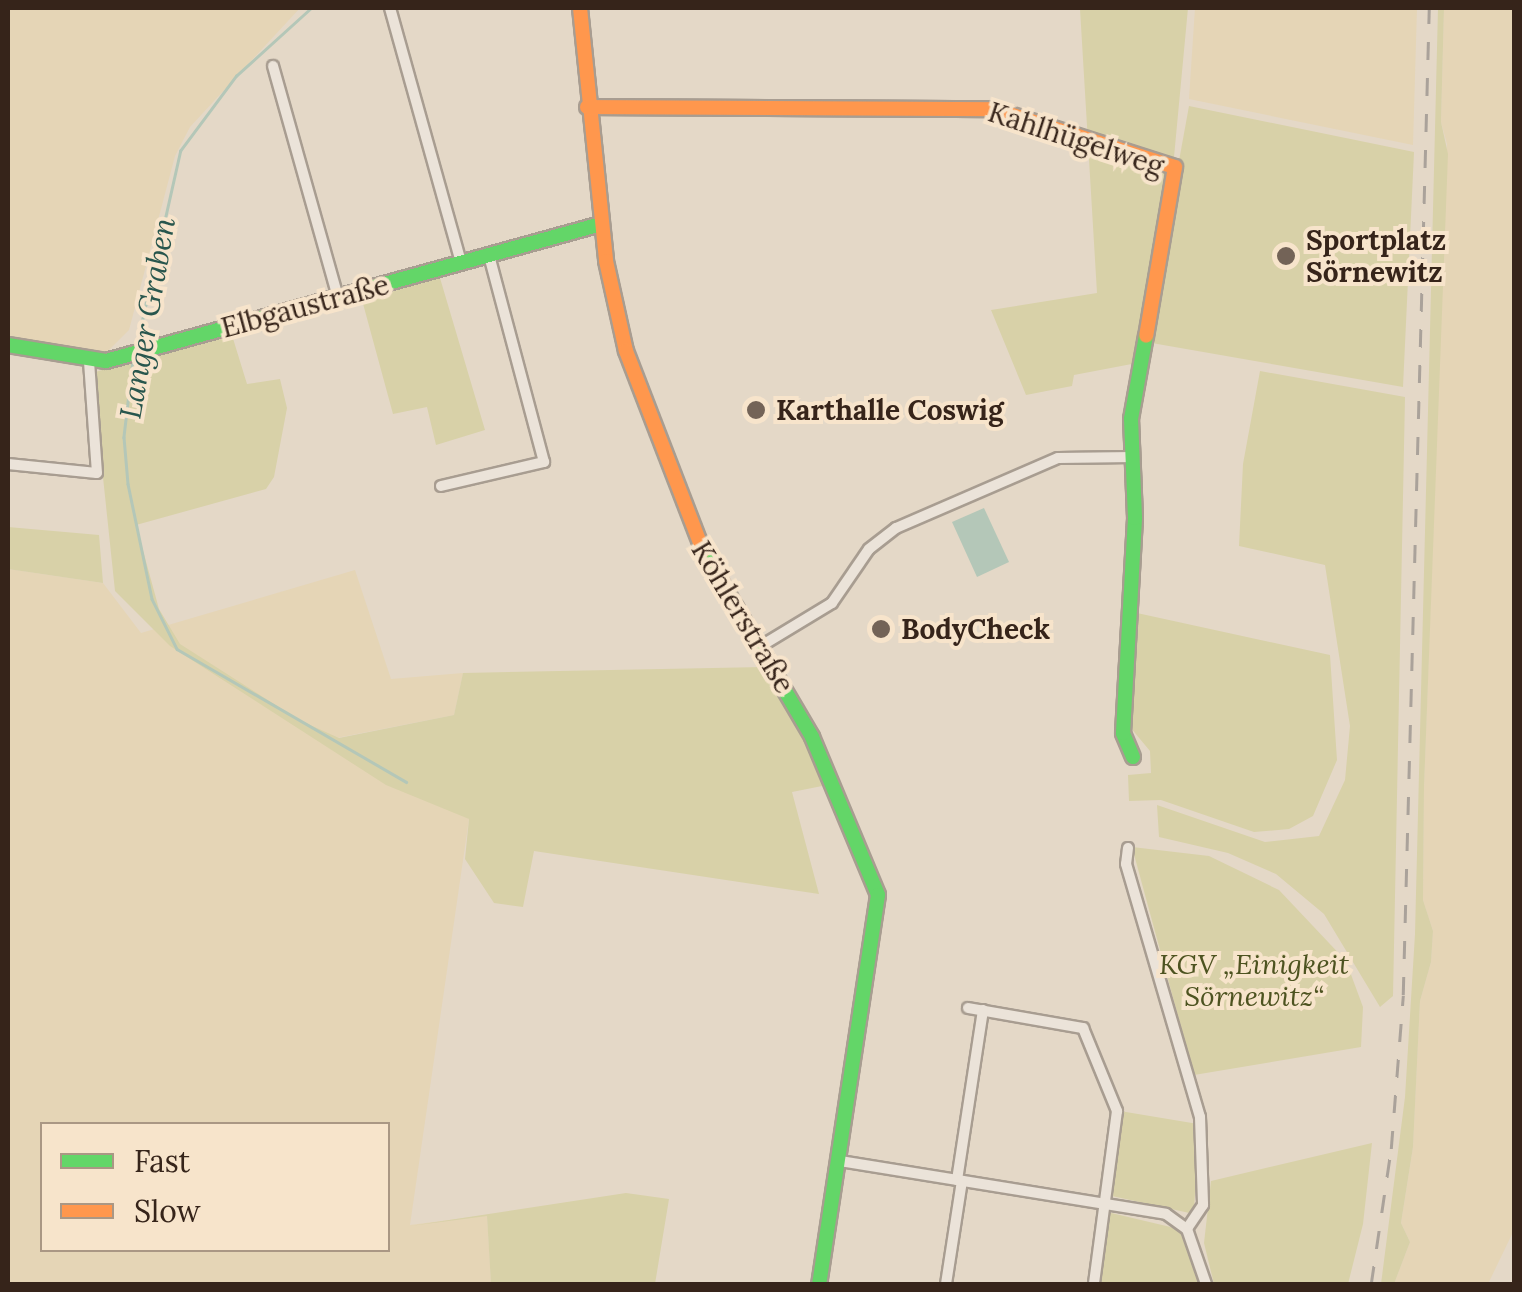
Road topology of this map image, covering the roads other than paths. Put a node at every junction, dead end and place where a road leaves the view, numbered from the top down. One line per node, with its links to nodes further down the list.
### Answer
1 (390, 8): 7 (street)
2 (580, 8): 4 (street, Köhlerstraße)
3 (273, 66): 8 (street)
4 (587, 106): 5 (street, Köhlerstraße); 11 (street, Kahlhügelweg)
5 (601, 224): 6 (street, Elbgaustraße); 14 (street, Köhlerstraße)
6 (489, 256): 7 (street, Elbgaustraße); 13 (street)
7 (462, 264): 8 (street, Elbgaustraße)
8 (338, 298): 10 (street, Elbgaustraße)
9 (8, 345): 10 (street, Elbgaustraße)
10 (89, 361): 12 (street)
11 (1133, 457): 14 (street); 15 (street)
12 (8, 464)
13 (442, 486)
14 (761, 646): 19 (street, Köhlerstraße)
15 (1134, 757)
16 (1128, 848): 22 (street)
17 (968, 1008): 18 (street)
18 (983, 1010): 20 (street); 21 (street)
19 (840, 1161): 20 (street); 23 (street, Köhlerstraße)
20 (959, 1180): 21 (street); 24 (street)
21 (1105, 1204): 22 (street); 25 (street)
22 (1187, 1230): 26 (street)
23 (819, 1284)
24 (946, 1284)
25 (1094, 1284)
26 (1206, 1284)

